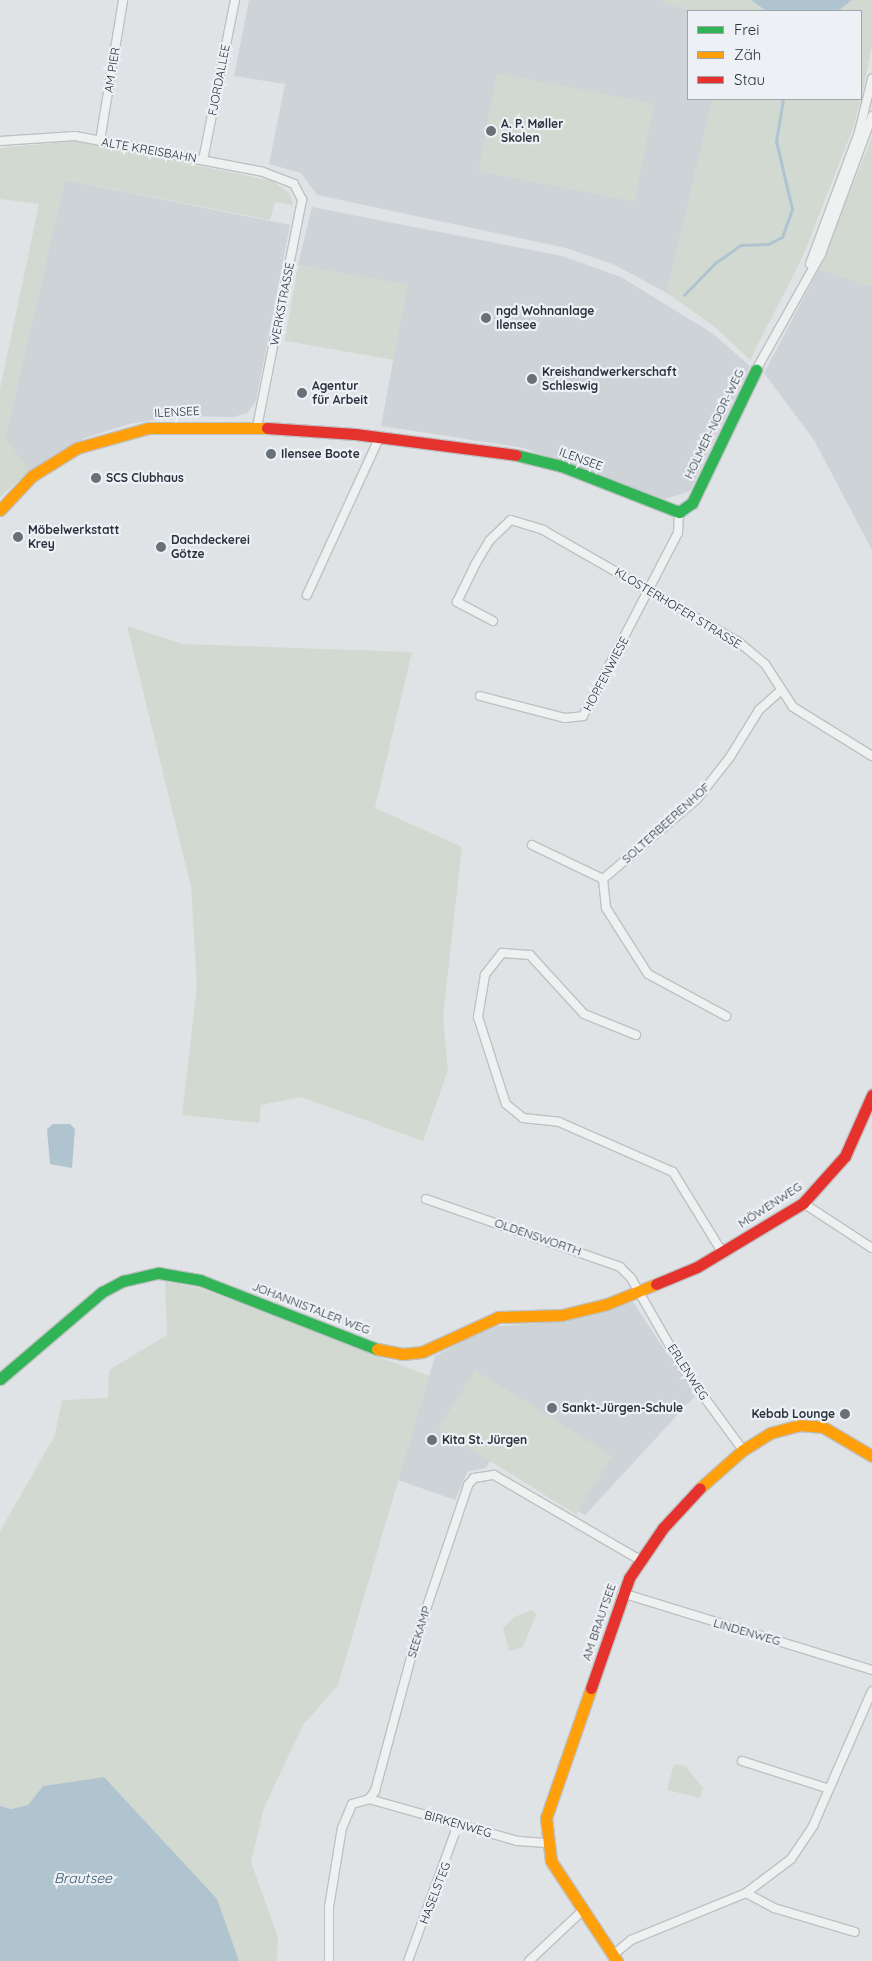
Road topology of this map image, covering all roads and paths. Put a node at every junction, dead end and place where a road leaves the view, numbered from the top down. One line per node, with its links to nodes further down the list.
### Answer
1 (123, 0): 6 (street, AM PIER)
2 (235, 0): 7 (street, FJORDALLEE)
3 (872, 79): 9 (street, HOLMER-NOOR-WEG)
4 (872, 116): 9 (street, HOLMER-NOOR-WEG)
5 (0, 141): 6 (street, ALTE KREISBAHN)
6 (100, 141): 7 (street, ALTE KREISBAHN)
7 (203, 160): 8 (street, ALTE KREISBAHN)
8 (294, 184): 11 (street, WERKSTRASSE)
9 (810, 267): 10 (street, HOLMER-NOOR-WEG)
10 (756, 370): 14 (street, HOLMER-NOOR-WEG)
11 (258, 427): 12 (street, ILENSEE); 13 (street, ILENSEE)
12 (380, 436): 14 (street, ILENSEE); 16 (street)
13 (0, 510)
14 (679, 512): 15 (street)
15 (649, 591): 17 (street, KLOSTERHOFER STRASSE); 18 (street, KLOSTERHOFER STRASSE); 19 (street, HOPFENWIESE)
16 (307, 595)
17 (493, 621)
18 (779, 692): 20 (street, KLOSTERHOFER STRASSE); 22 (street, SOLTERBEERENHOF)
19 (480, 696)
20 (872, 756)
21 (532, 845): 22 (street)
22 (603, 879): 23 (street)
23 (726, 1016)
24 (636, 1035): 29 (street)
25 (872, 1095): 27 (street, MÖWENWEG)
26 (426, 1199): 30 (street, OLDENSWORTH)
27 (803, 1203): 28 (street); 29 (street, MÖWENWEG)
28 (872, 1248)
29 (722, 1252): 30 (street, MÖWENWEG)
30 (638, 1290): 31 (street, JOHANNISTALER WEG); 32 (street, ERLENWEG)
31 (0, 1380)
32 (743, 1450): 33 (street, AM BRAUTSEE); 34 (street, AM BRAUTSEE)
33 (872, 1456)
34 (640, 1560): 35 (street, AM BRAUTSEE); 40 (street, SEEKAMP)
35 (622, 1593): 36 (street, LINDENWEG); 42 (street, AM BRAUTSEE)
36 (872, 1670)
37 (872, 1691): 39 (street)
38 (742, 1761): 39 (street)
39 (829, 1789): 43 (street)
40 (369, 1799): 41 (street, BIRKENWEG); 47 (street)
41 (458, 1824): 42 (street, BIRKENWEG); 48 (street, HASELSTEG)
42 (547, 1843): 44 (street, AM BRAUTSEE)
43 (746, 1893): 45 (street); 46 (street)
44 (581, 1912): 46 (street, AM BRAUTSEE); 49 (street)
45 (855, 1932)
46 (615, 1958)
47 (329, 1961)
48 (408, 1961)
49 (529, 1961)

